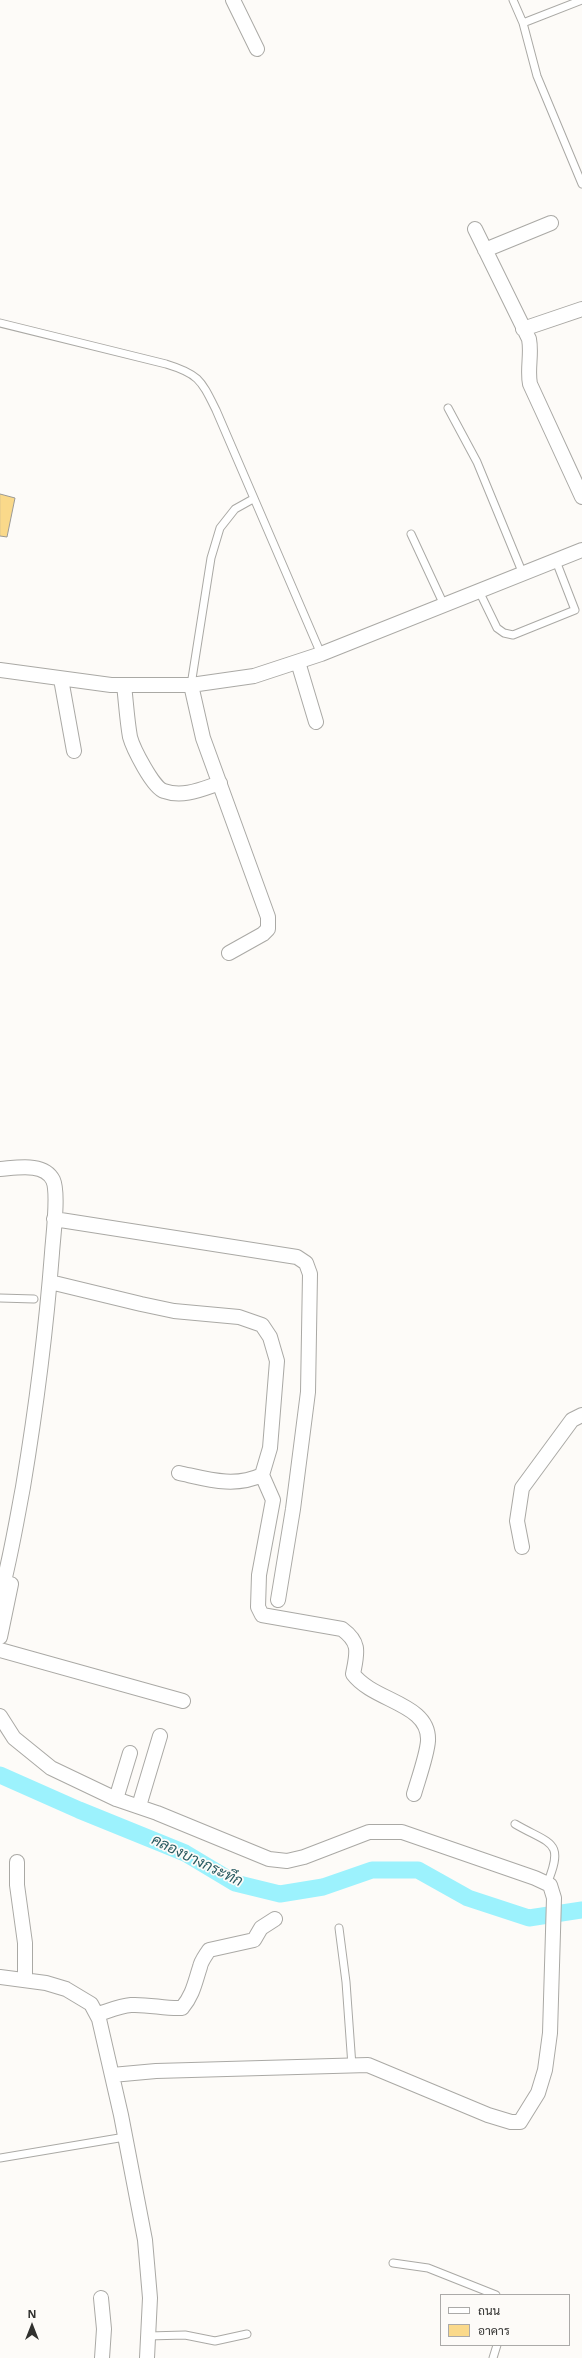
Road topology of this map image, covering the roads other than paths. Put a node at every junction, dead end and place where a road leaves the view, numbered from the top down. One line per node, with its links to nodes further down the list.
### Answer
1 (233, 0): 5 (street)
2 (513, 0): 4 (lane)
3 (582, 0): 4 (lane)
4 (523, 23): 6 (lane)
5 (257, 49)
6 (582, 184)
7 (551, 223): 9 (street)
8 (475, 229): 9 (street)
9 (485, 250): 12 (street)
10 (582, 309): 12 (street)
11 (0, 323): 15 (lane)
12 (523, 329): 14 (street)
13 (448, 408): 19 (lane)
14 (582, 497)
15 (253, 499): 22 (lane); 27 (lane)
16 (412, 534): 21 (lane)
17 (582, 550): 18 (street)
18 (556, 561): 19 (street); 20 (lane)
19 (523, 574): 20 (street)
20 (479, 591): 21 (street)
21 (444, 605): 22 (street)
22 (321, 654): 23 (street)
23 (298, 662): 27 (street); 28 (street)
24 (0, 670): 25 (street)
25 (61, 678): 26 (street); 29 (street)
26 (124, 685): 27 (street); 30 (street)
27 (191, 685): 30 (street)
28 (316, 722)
29 (74, 752)
30 (220, 783): 31 (street)
31 (230, 953)
32 (0, 1169): 33 (street)
33 (54, 1219): 34 (street); 43 (street)
34 (50, 1282): 39 (street); 41 (street)
35 (0, 1298): 36 (lane)
36 (34, 1299)
37 (582, 1415): 40 (street)
38 (179, 1473): 39 (street)
39 (262, 1475): 50 (street)
40 (522, 1547)
41 (8, 1568): 42 (street); 44 (street)
42 (0, 1597)
43 (278, 1600)
44 (0, 1637)
45 (0, 1650): 46 (street)
46 (183, 1701)
47 (0, 1716): 51 (street)
48 (160, 1736): 52 (street)
49 (130, 1753): 51 (street)
50 (414, 1794)
51 (116, 1799): 52 (street)
52 (139, 1806): 55 (street)
53 (515, 1824): 55 (lane)
54 (17, 1862): 59 (street)
55 (546, 1884): 61 (street)
56 (275, 1919): 60 (street)
57 (339, 1928): 61 (lane)
58 (0, 1978): 59 (street)
59 (25, 1980): 60 (street)
60 (98, 2014): 62 (street)
61 (352, 2066): 62 (street)
62 (112, 2075): 63 (street)
63 (125, 2137): 64 (lane); 69 (street)
64 (0, 2158)
65 (393, 2263): 66 (lane)
66 (493, 2294)
67 (101, 2298): 71 (street)
68 (247, 2334): 69 (lane)
69 (148, 2336): 72 (street)
70 (497, 2346): 73 (lane)
71 (102, 2358)
72 (147, 2358)
73 (493, 2358)

